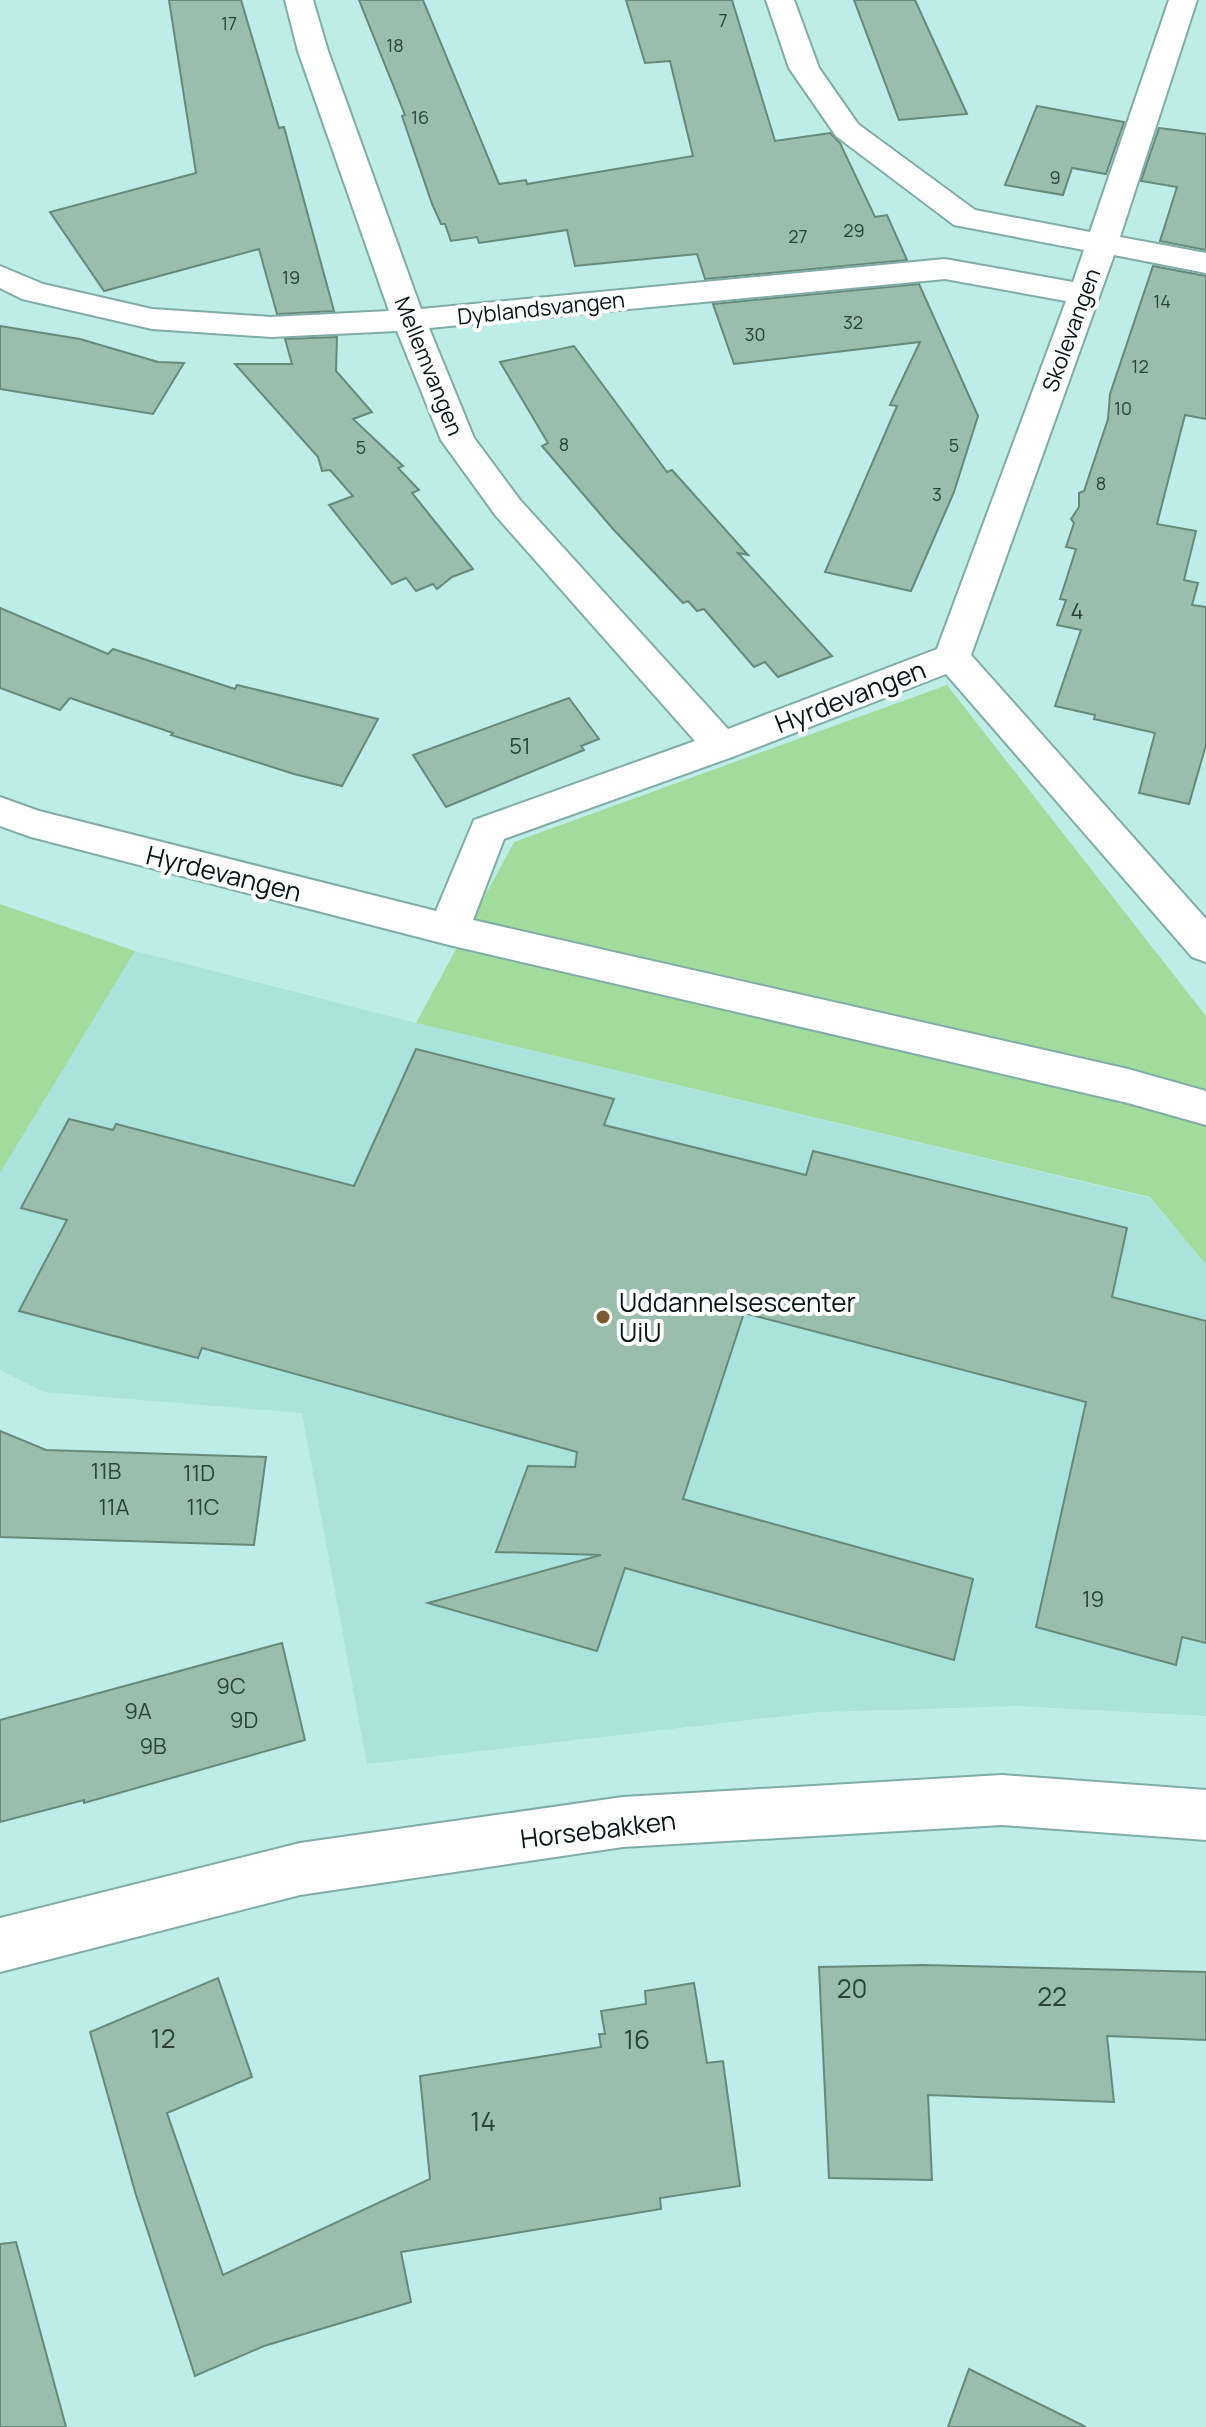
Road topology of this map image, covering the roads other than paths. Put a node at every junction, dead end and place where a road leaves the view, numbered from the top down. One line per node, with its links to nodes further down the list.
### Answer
1 (299, 0): 8 (street, Mellemvangen)
2 (780, 0): 4 (street)
3 (1183, 0): 4 (street, Skolevangen)
4 (1102, 243): 5 (street); 7 (street, Skolevangen)
5 (1206, 263)
6 (0, 276): 8 (street, Dyblandsvangen)
7 (1085, 294): 8 (street, Dyblandsvangen); 9 (street, Skolevangen)
8 (409, 320): 10 (street, Mellemvangen)
9 (952, 657): 10 (street, Hyrdevangen); 13 (street, Hyrdevangen)
10 (722, 746): 12 (street, Hyrdevangen)
11 (0, 811): 12 (street, Hyrdevangen)
12 (449, 930): 14 (street, Hyrdevangen)
13 (1206, 946)
14 (1206, 1108)
15 (1206, 1815): 16 (street, Horsebakken)
16 (0, 1945)

